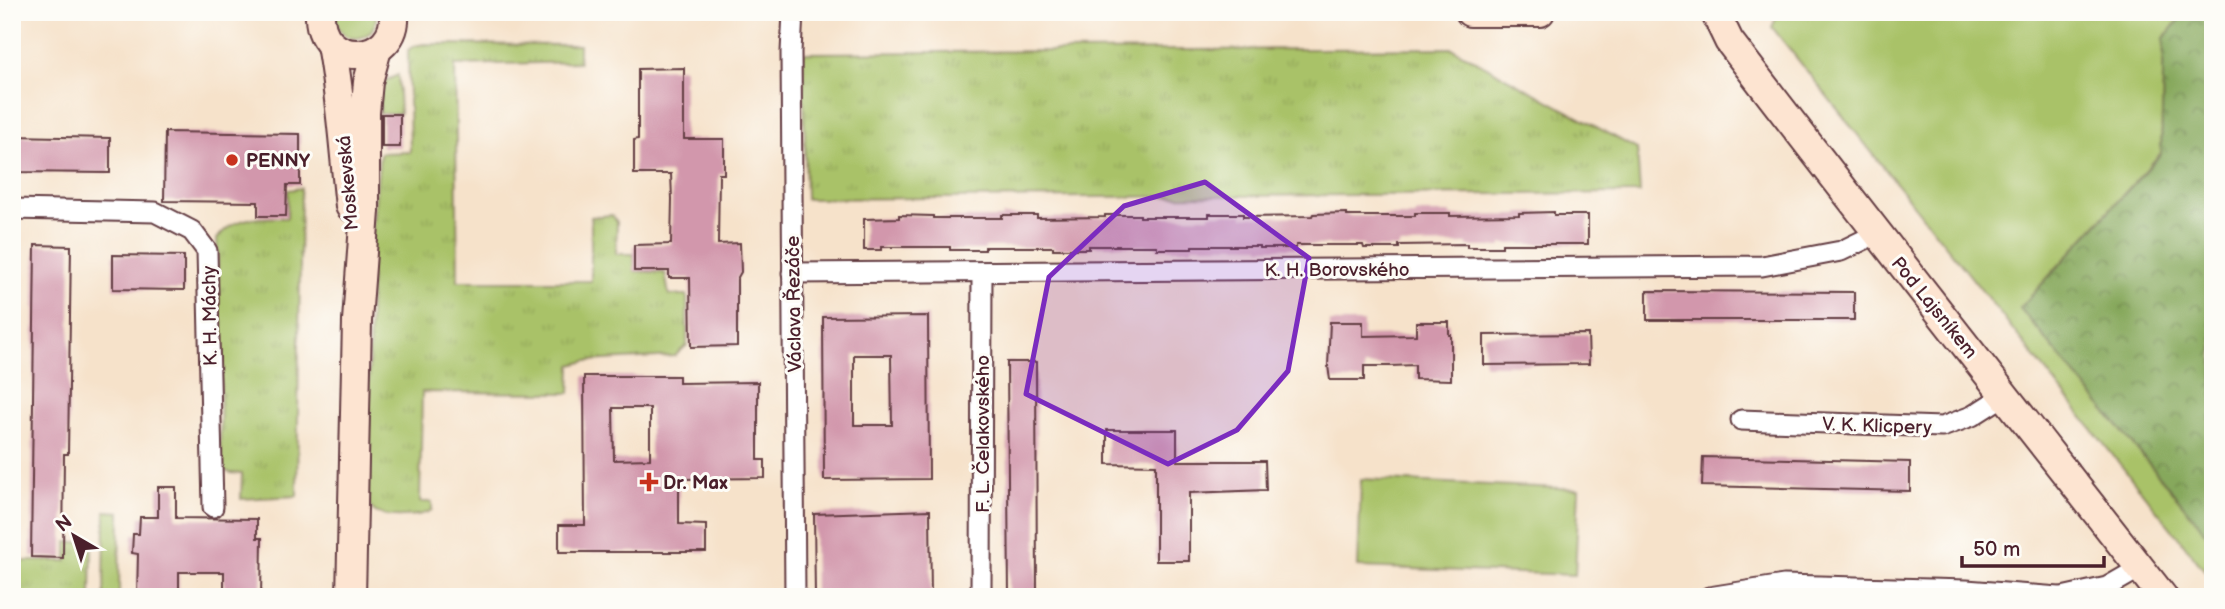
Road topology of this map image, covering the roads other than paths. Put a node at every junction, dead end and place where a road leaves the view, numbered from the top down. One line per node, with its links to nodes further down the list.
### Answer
1 (320, 12): 7 (street, Moskevská)
2 (394, 12): 8 (street, Moskevská)
3 (793, 12): 12 (street, Václava Řezáče)
4 (1470, 12): 5 (street)
5 (1541, 12)
6 (1715, 12): 10 (street, Pod Lajsníkem)
7 (331, 45): 8 (street); 13 (street, Moskevská)
8 (377, 49): 13 (street, Moskevská)
9 (12, 209): 16 (street, K. H. Máchy)
10 (1876, 234): 11 (street, K. H. Borovského); 14 (street, Pod Lajsníkem)
11 (982, 272): 12 (street, K. H. Borovského); 20 (street, F. L. Čelakovského)
12 (792, 273): 19 (street, Václava Řezáče)
13 (357, 321): 18 (street, Moskevská)
14 (2005, 395): 15 (street, V. K. Klicpery); 17 (street, Pod Lajsníkem)
15 (1741, 420)
16 (213, 507)
17 (2140, 568): 22 (street); 23 (street, Pod Lajsníkem)
18 (351, 597)
19 (795, 597)
20 (981, 597)
21 (1709, 597): 22 (street)
22 (2061, 597)
23 (2163, 597)

